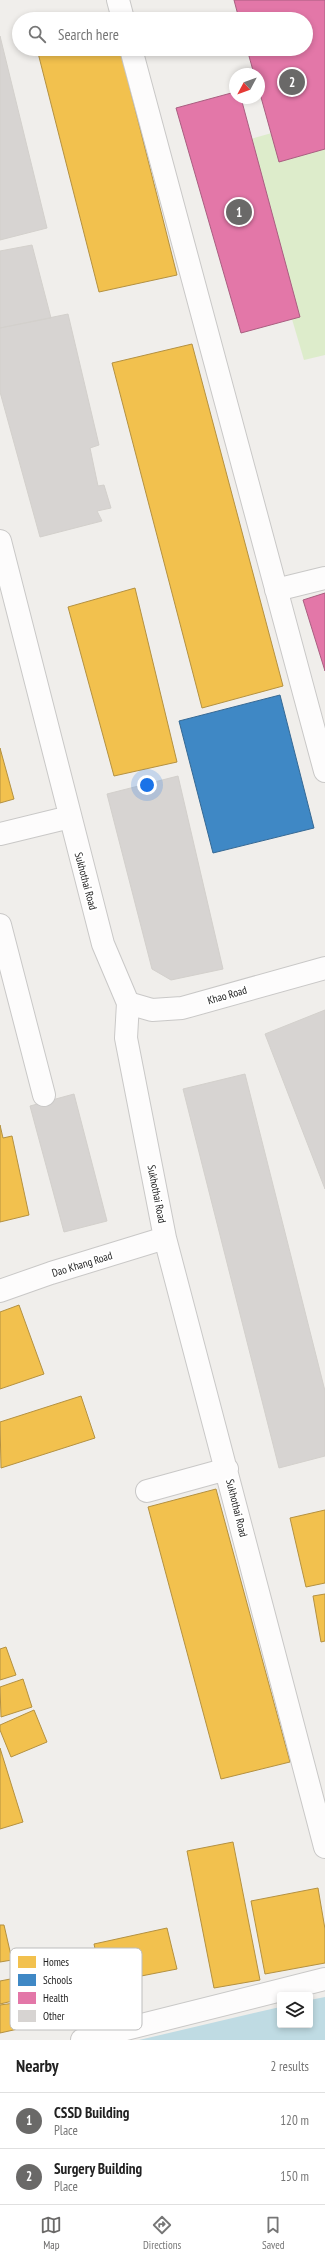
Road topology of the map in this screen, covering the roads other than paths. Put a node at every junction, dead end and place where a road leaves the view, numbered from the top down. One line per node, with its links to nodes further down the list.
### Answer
1 (118, 0): 2 (street)
2 (121, 12)
3 (133, 56): 6 (street)
4 (0, 541): 7 (street, Sukhothai Road)
5 (325, 578): 6 (street)
6 (276, 590): 8 (street)
7 (7, 597): 9 (street, Sukhothai Road)
8 (325, 771)
9 (70, 817): 10 (street); 13 (street, Sukhothai Road)
10 (0, 834)
11 (0, 924): 14 (street)
12 (325, 968): 13 (street, Khao Road)
13 (128, 1003): 15 (street, Sukhothai Road)
14 (44, 1095)
15 (165, 1238): 16 (street, Dao Khang Road); 17 (street, Sukhothai Road)
16 (0, 1291)
17 (227, 1469): 18 (street); 19 (street, Sukhothai Road)
18 (147, 1492)
19 (325, 1847)
20 (325, 1979): 21 (street)
21 (142, 2025)
22 (122, 2030): 23 (street)
23 (82, 2040)

